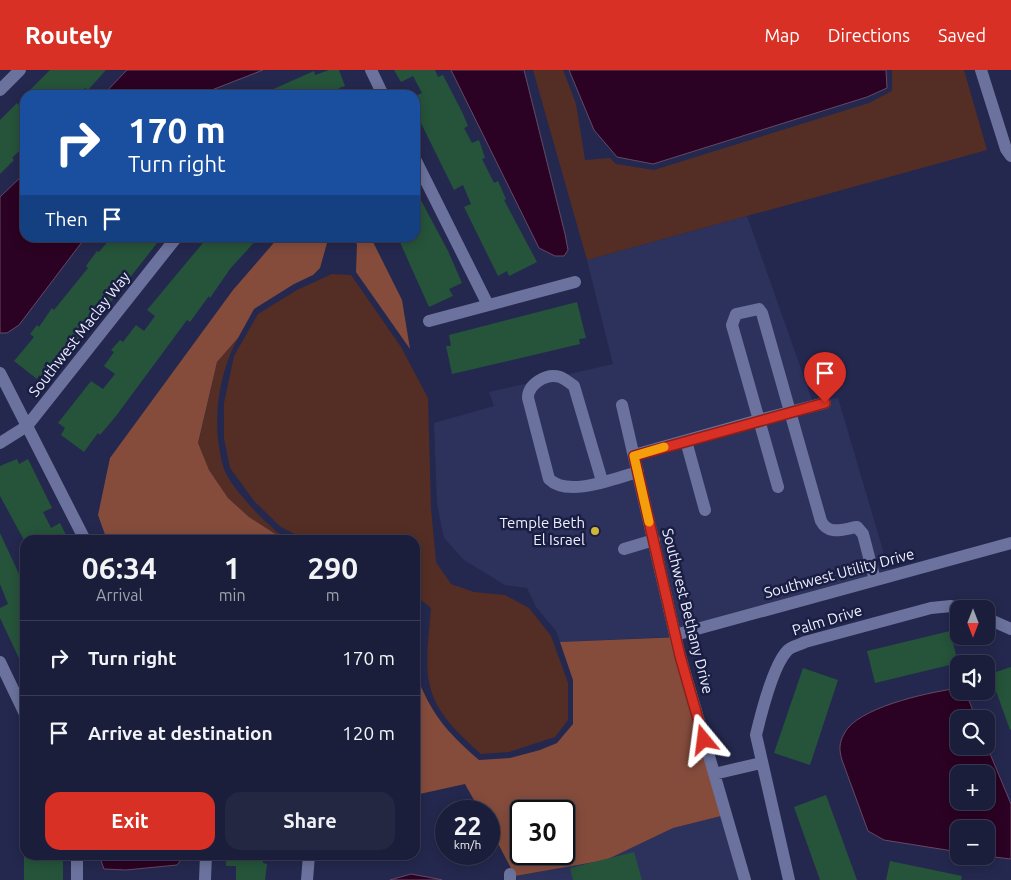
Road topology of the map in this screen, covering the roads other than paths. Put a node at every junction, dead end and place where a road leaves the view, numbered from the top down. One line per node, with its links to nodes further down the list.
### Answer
1 (20, 70): 4 (street)
2 (371, 70): 5 (street)
3 (981, 70): 6 (street)
4 (0, 90)
5 (381, 90)
6 (1011, 156)
7 (420, 169): 10 (street)
8 (173, 242): 17 (street, Southwest Maclay Way)
9 (575, 282): 10 (street)
10 (488, 305): 11 (street)
11 (430, 321)
12 (0, 373): 17 (street)
13 (825, 403): 15 (street)
14 (622, 405): 20 (street, Southwest Bethany Drive)
15 (790, 412): 16 (street); 16 (street); 29 (street)
16 (759, 420): 18 (street); 23 (street)
17 (27, 426): 19 (street, Southwest Maclay Way); 25 (street)
18 (686, 440): 20 (street); 24 (street)
19 (0, 443)
20 (634, 456): 21 (street, Southwest Bethany Drive)
21 (638, 472): 22 (street); 26 (street, Southwest Bethany Drive)
22 (602, 481): 22 (street)
23 (778, 487)
24 (706, 510)
25 (82, 535)
26 (654, 540): 28 (street); 33 (street, Southwest Bethany Drive)
27 (1011, 543): 29 (street, Southwest Utility Drive)
28 (624, 549)
29 (875, 580): 33 (street, Southwest Utility Drive)
30 (950, 606): 36 (street, Palm Drive)
31 (995, 622): 32 (street)
32 (1011, 629)
33 (675, 634): 37 (street, Southwest Bethany Drive)
34 (0, 662): 35 (street)
35 (20, 704)
36 (761, 763): 37 (street); 45 (street, Palm Drive)
37 (714, 774): 44 (street, Southwest Bethany Drive)
38 (77, 860): 41 (street)
39 (206, 860): 42 (street)
40 (309, 860): 43 (street)
41 (77, 880)
42 (206, 880)
43 (307, 880)
44 (745, 880)
45 (789, 880)

